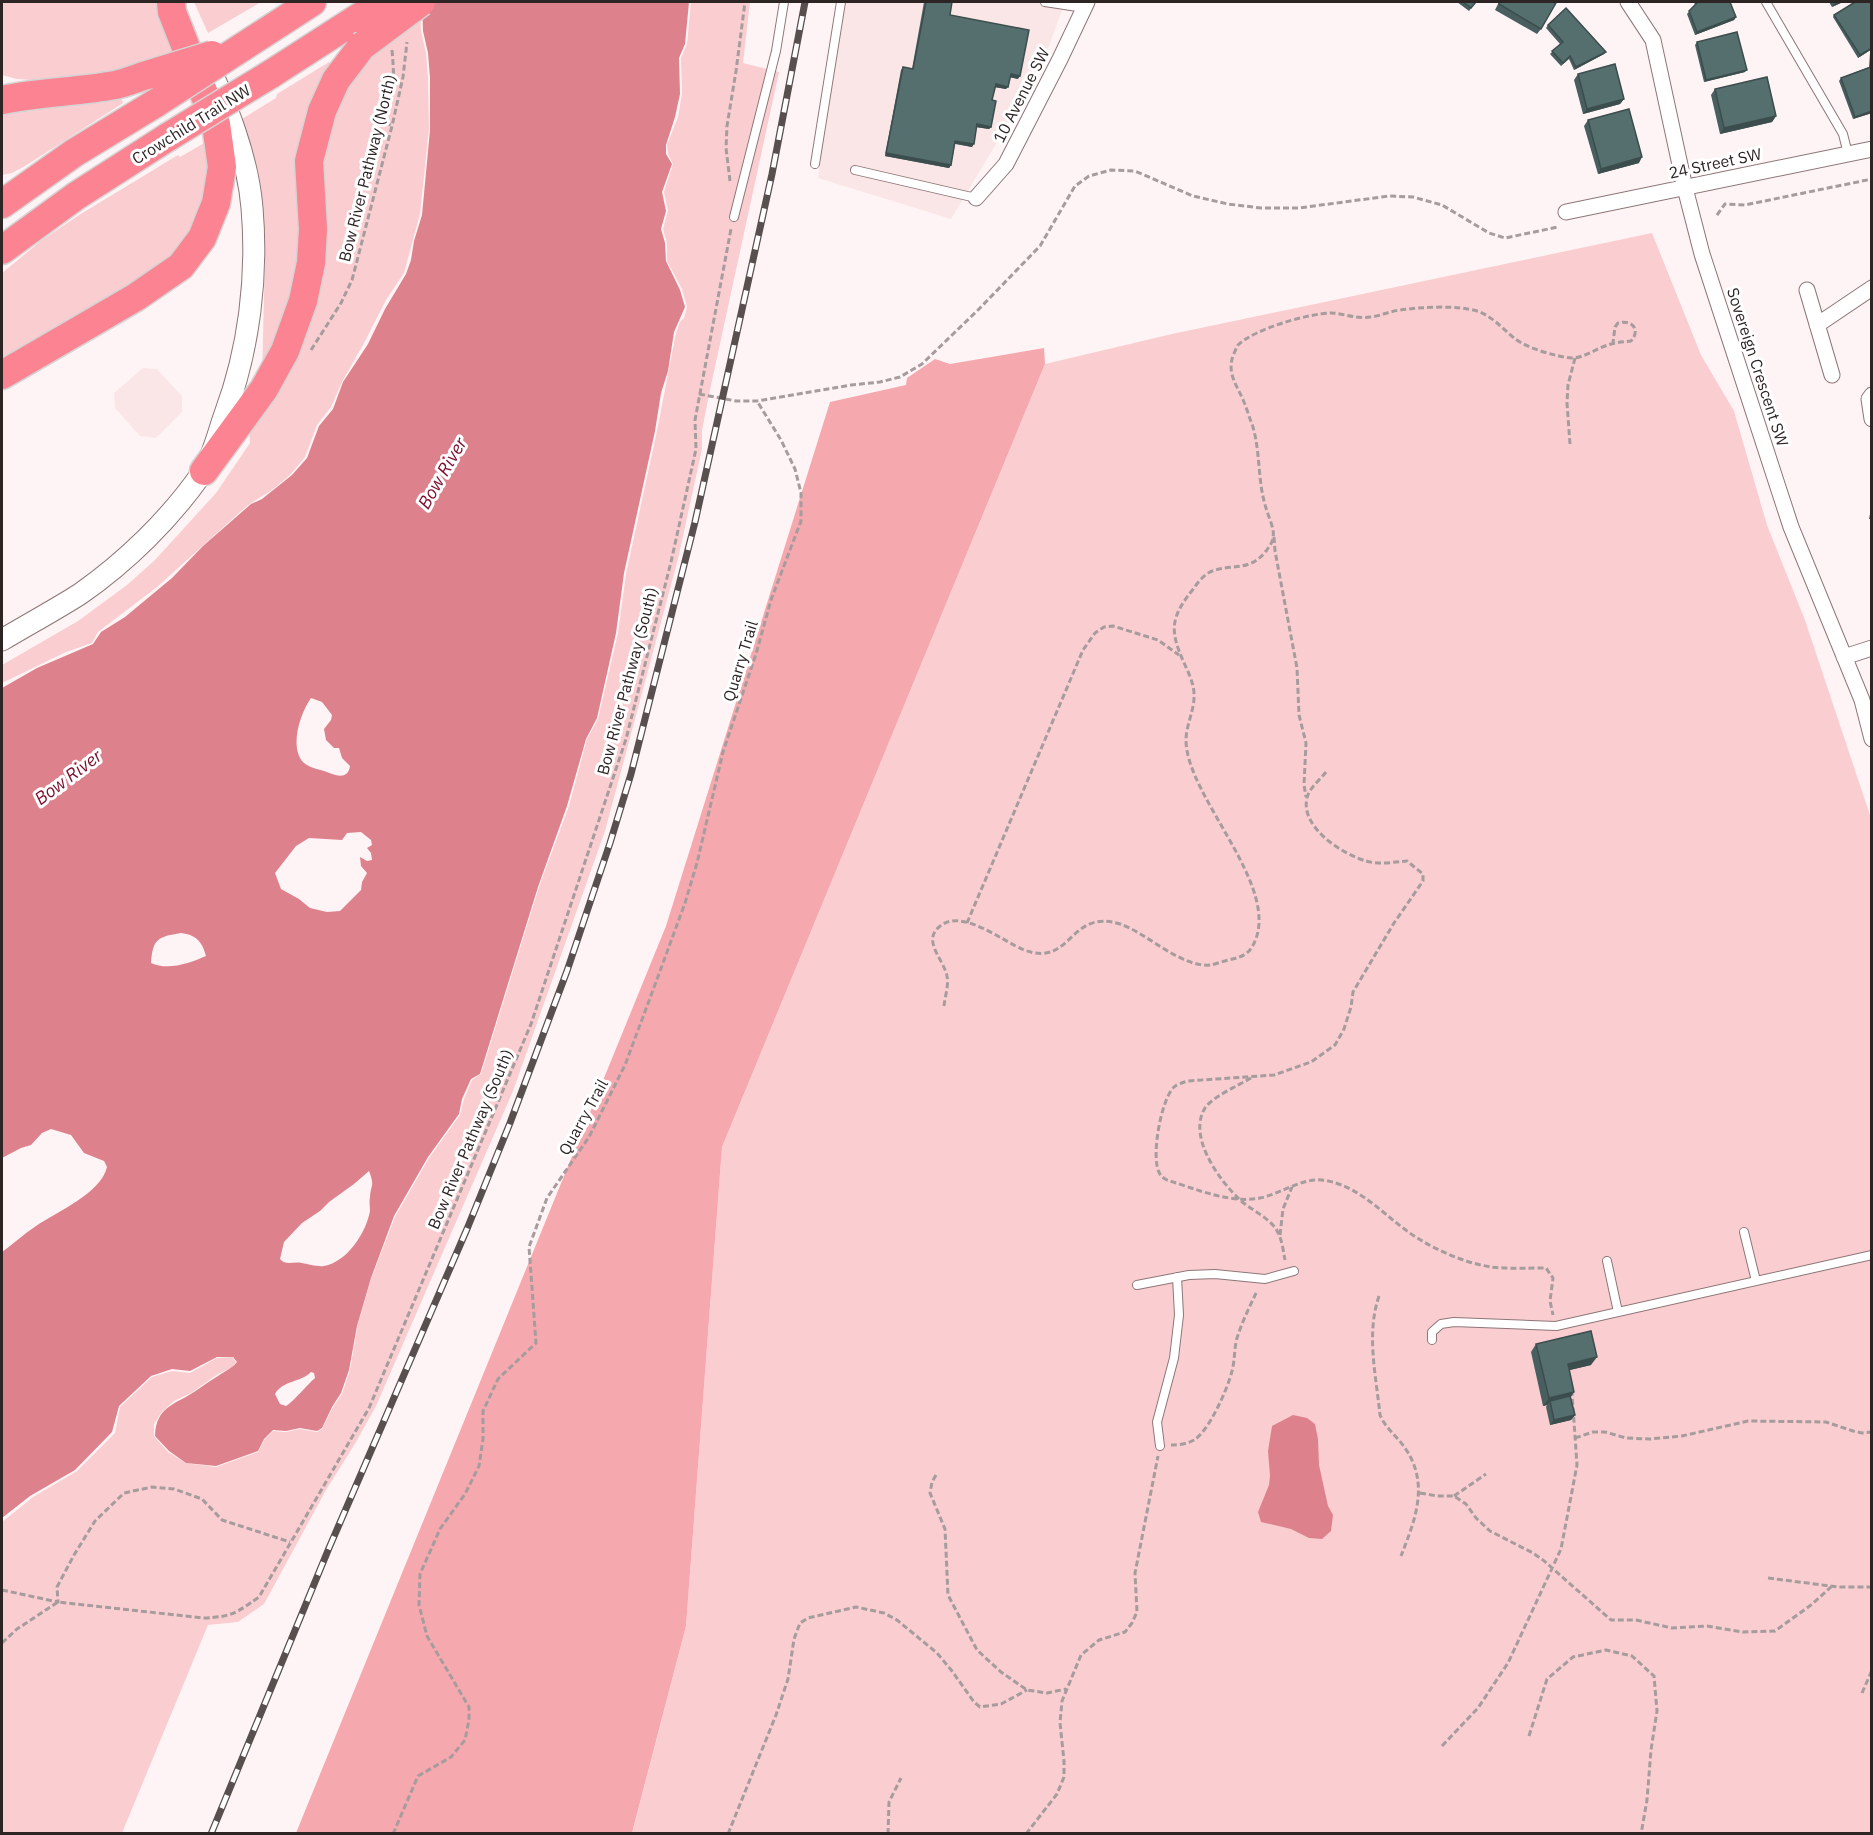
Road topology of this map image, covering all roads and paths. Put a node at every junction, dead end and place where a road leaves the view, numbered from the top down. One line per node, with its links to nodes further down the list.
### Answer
1 (171, 2): 35 (highway)
2 (180, 2): 41 (main road)
3 (312, 2): 13 (highway)
4 (383, 2): 28 (highway, Crowchild Trail NW, bridge)
5 (421, 2): 41 (highway, bridge)
6 (784, 2): 27 (lane)
7 (841, 2): 19 (lane)
8 (1045, 2): 11 (lane)
9 (1628, 2): 22 (street, Sovereign Crescent SW)
10 (1766, 2): 18 (lane)
11 (1085, 5): 23 (street, 10 Avenue SW)
12 (407, 39): 16 (path, Bow River Pathway (North))
13 (249, 42): 15 (highway, bridge); 24 (highway, bridge)
14 (391, 47): 16 (path)
15 (10, 94)
16 (392, 126): 31 (path, Bow River Pathway (North))
17 (1872, 149): 18 (street, 24 Street SW)
18 (1848, 154): 22 (street, 24 Street SW)
19 (815, 164)
20 (855, 170): 23 (lane)
21 (1872, 179): 26 (path)
22 (1685, 188): 25 (street, 24 Street SW); 46 (street, Sovereign Crescent SW)
23 (976, 198)
24 (2, 204)
25 (1566, 212): 38 (path)
26 (1717, 214)
27 (734, 217)
28 (2, 250)
29 (1872, 288): 32 (street)
30 (1807, 290): 32 (street)
31 (341, 303)
32 (1817, 325): 36 (street)
33 (1613, 343): 33 (path); 34 (path)
34 (1575, 358): 40 (path); 42 (path)
35 (2, 375)
36 (1832, 375)
37 (1872, 396): 39 (street)
38 (757, 401): 76 (path, Bow River Pathway (South)); 92 (path, Quarry Trail)
39 (1872, 419)
40 (1570, 444)
41 (204, 471): 43 (main road)
42 (1274, 536): 45 (path); 49 (path)
43 (2, 640)
44 (1872, 648): 46 (street)
45 (1180, 656): 50 (path); 50 (path)
46 (1844, 657): 47 (street, Sovereign Crescent SW)
47 (1872, 739)
48 (1326, 772): 49 (path)
49 (1307, 799): 52 (path)
50 (967, 923): 51 (path)
51 (944, 1006)
52 (1253, 1077): 54 (path); 54 (path)
53 (1292, 1187): 54 (path); 56 (path); 66 (path)
54 (1241, 1201): 56 (path)
55 (1744, 1232): 62 (lane)
56 (1280, 1237): 59 (path)
57 (1872, 1255): 62 (lane)
58 (1607, 1261): 65 (lane)
59 (1291, 1273): 61 (lane)
60 (1178, 1277): 61 (lane); 63 (lane); 71 (lane)
61 (1265, 1279): 71 (path)
62 (1756, 1281): 65 (lane)
63 (1137, 1286)
64 (1378, 1296): 74 (path)
65 (1618, 1312): 66 (lane)
66 (1556, 1326): 67 (lane)
67 (1432, 1340)
68 (1572, 1391): 70 (path)
69 (1872, 1432): 70 (path)
70 (1575, 1438): 78 (path)
71 (1160, 1446): 87 (path)
72 (1486, 1474): 75 (path)
73 (936, 1475): 86 (path)
74 (1420, 1493): 75 (path); 77 (path)
75 (1454, 1496): 78 (path)
76 (290, 1542): 83 (path, Bow River Pathway (South)); 83 (path)
77 (1401, 1556)
78 (1553, 1568): 80 (path); 90 (path)
79 (1767, 1578): 80 (path)
80 (1832, 1586): 81 (path)
81 (1872, 1587)
82 (2, 1590): 83 (path, Bow River Pathway (South))
83 (58, 1602): 84 (path)
84 (2, 1642)
85 (1872, 1670): 88 (path)
86 (1027, 1689): 87 (path); 93 (path)
87 (1066, 1689): 95 (path)
88 (1863, 1693)
89 (1529, 1736): 96 (path)
90 (1442, 1746)
91 (901, 1778): 94 (path)
92 (393, 1833)
93 (728, 1833)
94 (888, 1833)
95 (1026, 1833)
96 (1641, 1833)

